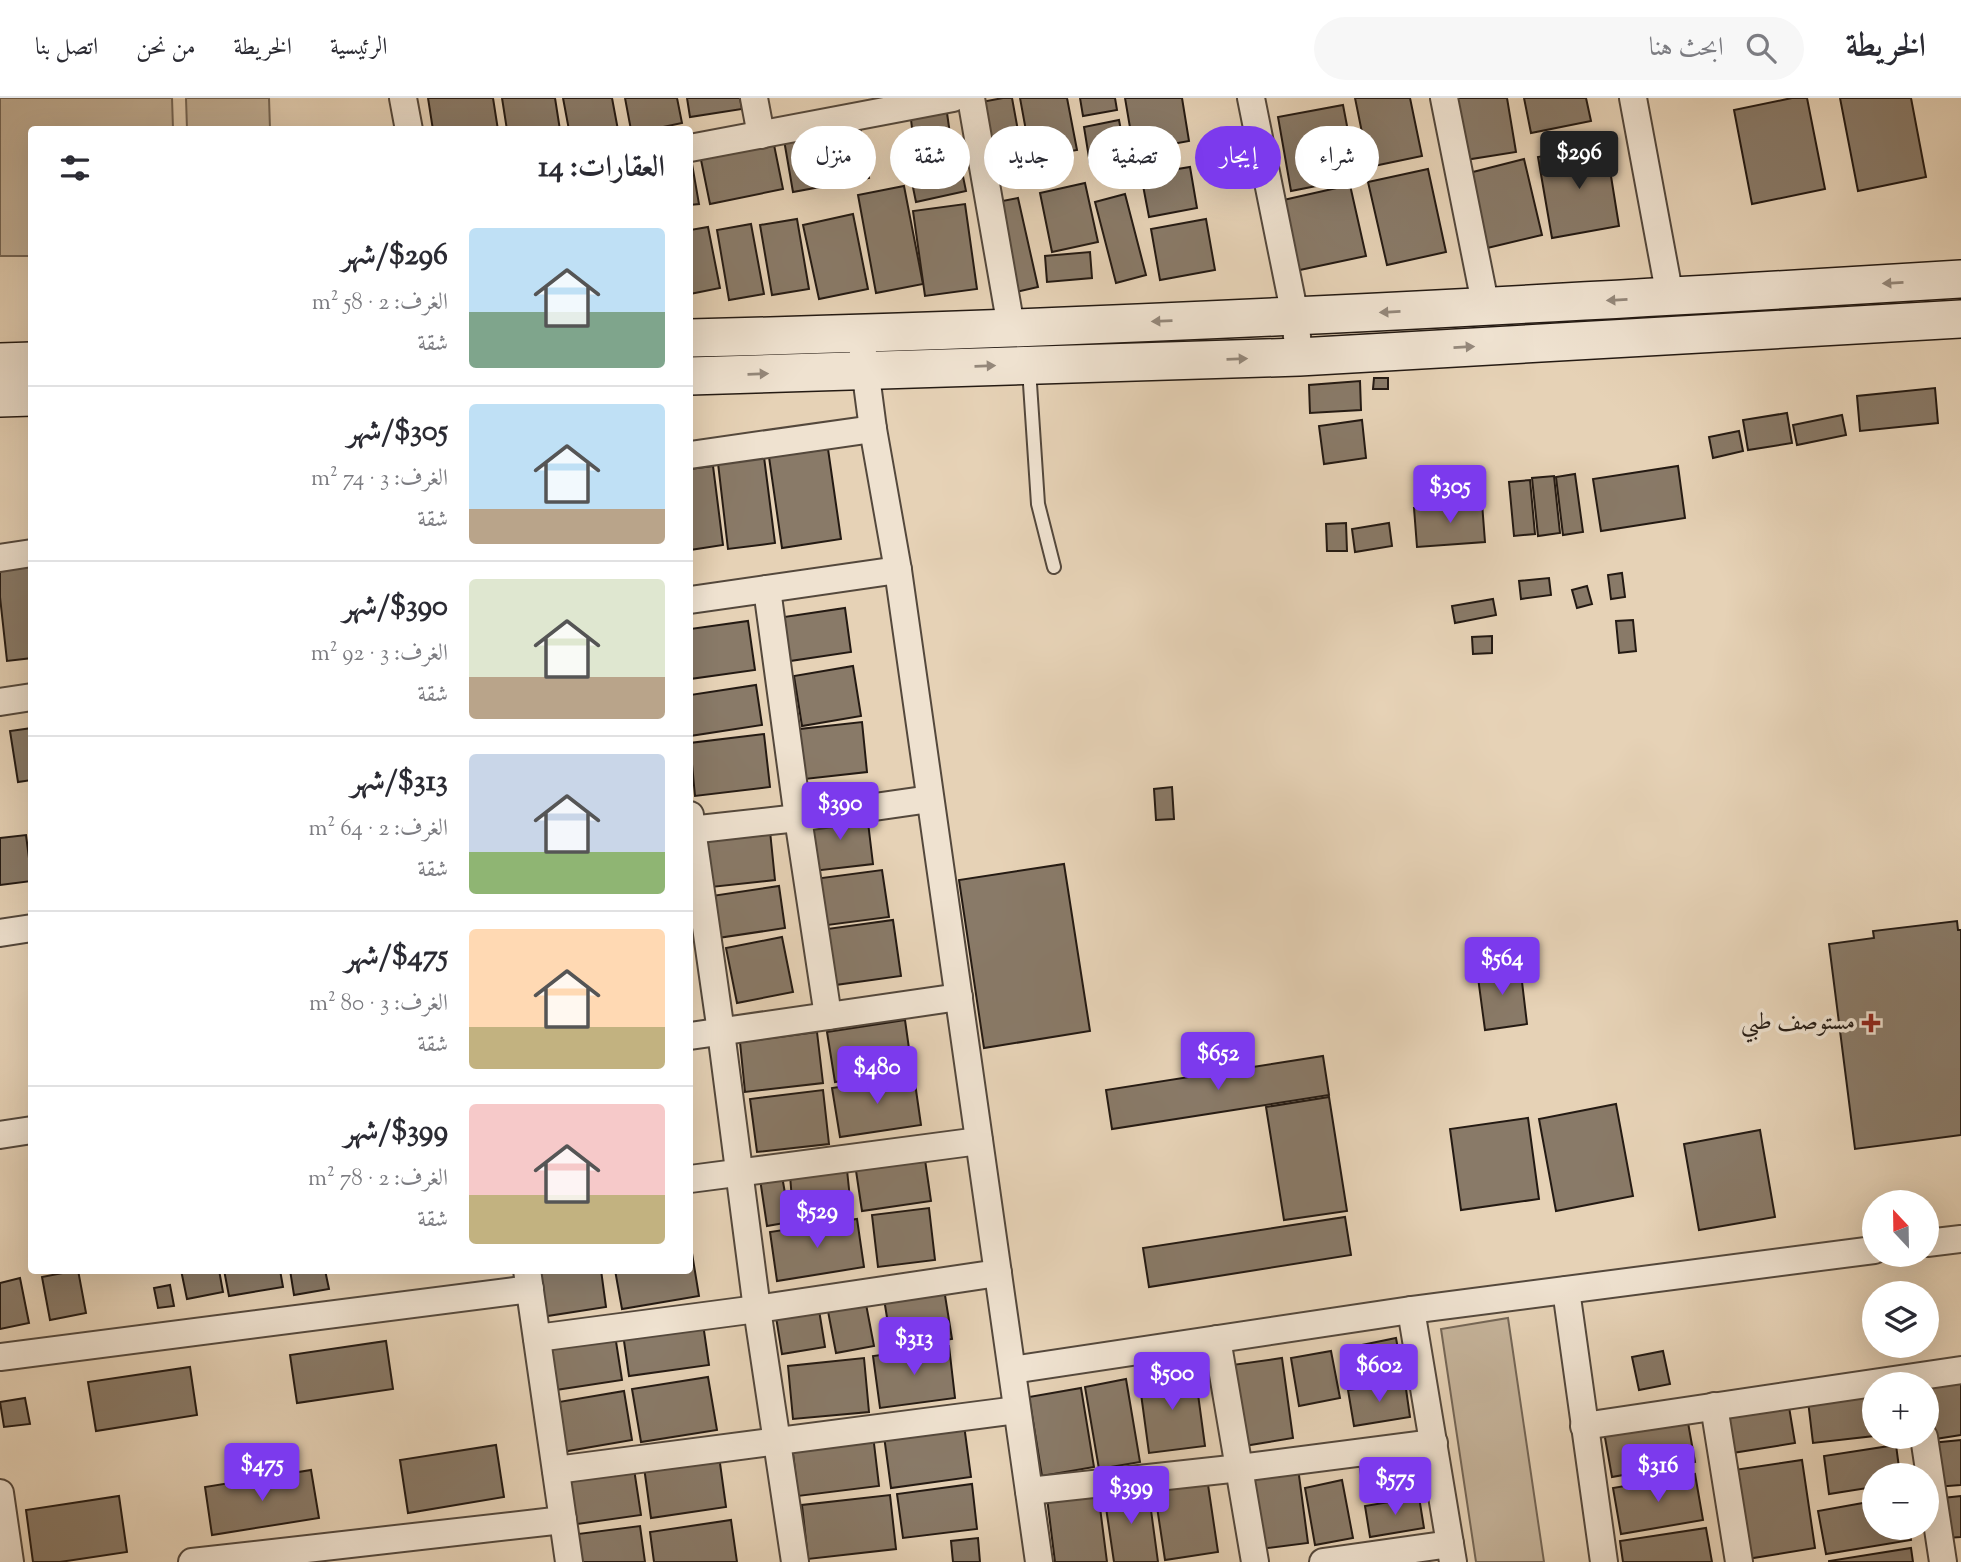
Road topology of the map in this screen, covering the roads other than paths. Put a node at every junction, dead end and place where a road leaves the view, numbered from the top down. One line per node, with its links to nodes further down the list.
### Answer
1 (403, 98): 8 (street)
2 (754, 98): 9 (street)
3 (953, 98): 9 (street)
4 (971, 98): 16 (street)
5 (1444, 98): 13 (street)
6 (1633, 98): 12 (street)
7 (1256, 99): 14 (street)
8 (408, 126)
9 (761, 135): 10 (street)
10 (693, 147)
11 (1961, 279): 12 (main road, one-way to 12)
12 (1670, 297): 13 (main road, one-way to 13)
13 (1486, 308): 14 (main road, one-way to 14)
14 (1295, 316): 16 (main road, one-way to 16); 19 (street)
15 (1961, 319): 19 (main road, one-way to 15)
16 (1011, 327): 17 (main road)
17 (860, 334): 18 (main road); 23 (street)
18 (693, 338)
19 (1299, 357): 22 (main road, one-way to 19)
20 (28, 361): 21 (main road)
21 (0, 362)
22 (1029, 365): 23 (main road, one-way to 22); 31 (lane)
23 (865, 370): 24 (main road, one-way to 23); 27 (street)
24 (693, 376)
25 (28, 397): 26 (main road)
26 (0, 398)
27 (873, 429): 28 (street); 32 (street)
28 (693, 455)
29 (28, 554): 30 (street)
30 (0, 558)
31 (1054, 567)
32 (898, 570): 33 (street); 37 (street)
33 (767, 589): 34 (street); 38 (street)
34 (693, 600)
35 (28, 698): 36 (street)
36 (0, 702)
37 (930, 799): 38 (street); 43 (street)
38 (798, 818): 39 (street); 44 (street)
39 (693, 825)
40 (693, 845): 45 (street)
41 (28, 929): 42 (street)
42 (0, 933)
43 (958, 997): 44 (street); 49 (street)
44 (828, 1016): 45 (street)
45 (721, 1031): 46 (street); 50 (street)
46 (693, 1036)
47 (28, 1131): 48 (street)
48 (0, 1135)
49 (979, 1142): 50 (street); 55 (street)
50 (738, 1172): 51 (street); 58 (street)
51 (693, 1179)
52 (1961, 1239): 53 (street)
53 (1939, 1242)
54 (1862, 1252): 57 (street)
55 (998, 1273): 58 (street); 63 (street)
56 (529, 1280): 60 (street); 62 (street)
57 (1566, 1290): 59 (street); 69 (street)
58 (757, 1309): 60 (street); 70 (street)
59 (1410, 1310): 61 (street); 71 (street)
60 (537, 1338): 74 (street)
61 (1217, 1339): 63 (street); 73 (street)
62 (0, 1357)
63 (1012, 1370): 68 (street)
64 (1961, 1370): 65 (street)
65 (1939, 1375)
66 (1862, 1387): 67 (street)
67 (1714, 1406): 69 (street); 87 (street)
68 (1017, 1410): 70 (street); 75 (street)
69 (1584, 1426): 86 (street)
70 (777, 1441): 74 (street); 82 (street)
71 (1434, 1443): 73 (street); 78 (street)
72 (1926, 1449): 88 (street)
73 (1240, 1468): 75 (street); 84 (street)
74 (556, 1470): 77 (street)
75 (1029, 1491): 83 (street)
76 (0, 1493): 79 (street)
77 (563, 1520): 80 (street); 81 (street)
78 (1452, 1553): 85 (street)
79 (10, 1562)
80 (192, 1562)
81 (569, 1562)
82 (795, 1562)
83 (1039, 1562)
84 (1255, 1562)
85 (1323, 1562)
86 (1604, 1562)
87 (1739, 1562)
88 (1943, 1562)

